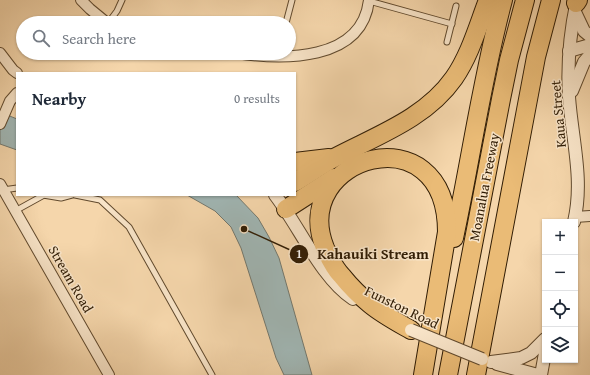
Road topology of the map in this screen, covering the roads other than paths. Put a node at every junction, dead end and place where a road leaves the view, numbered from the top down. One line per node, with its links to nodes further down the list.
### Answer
1 (81, 0): 11 (street)
2 (122, 0): 12 (lane)
3 (292, 0): 13 (lane)
4 (369, 0): 14 (lane); 21 (street)
5 (488, 0): 26 (highway)
6 (503, 0): 48 (highway)
7 (525, 0): 49 (highway, Moanalua Freeway)
8 (551, 0): 50 (highway, Moanalua Freeway)
9 (577, 4): 15 (street); 18 (street, Kaua Street)
10 (456, 6): 14 (lane)
11 (99, 16)
12 (113, 16)
13 (288, 16)
14 (452, 24): 16 (lane)
15 (590, 36)
16 (447, 42)
17 (590, 45): 18 (street)
18 (569, 51): 24 (street, Kaua Street)
19 (0, 53): 22 (street)
20 (590, 55): 24 (street)
21 (296, 56)
22 (16, 72)
23 (15, 95): 25 (street)
24 (569, 98): 41 (street, Kaua Street)
25 (0, 124)
26 (334, 158): 27 (highway); 29 (highway)
27 (296, 162)
28 (354, 166): 32 (highway); 42 (highway); 48 (highway)
29 (296, 181)
30 (16, 188): 31 (lane)
31 (3, 193): 39 (street, Stream Road)
32 (296, 194)
33 (42, 196): 39 (lane)
34 (50, 196): 35 (lane)
35 (70, 196)
36 (79, 196): 47 (lane)
37 (292, 196): 38 (highway)
38 (280, 202): 42 (street, Funston Road)
39 (15, 211): 46 (street, Stream Road)
40 (590, 216): 41 (street)
41 (575, 219)
42 (411, 330): 44 (street, Funston Road, bridge)
43 (542, 342): 44 (street)
44 (491, 362): 51 (street, Funston Road)
45 (543, 363): 51 (street)
46 (109, 375)
47 (212, 375)
48 (423, 375)
49 (448, 375)
50 (476, 375)
51 (540, 375)

